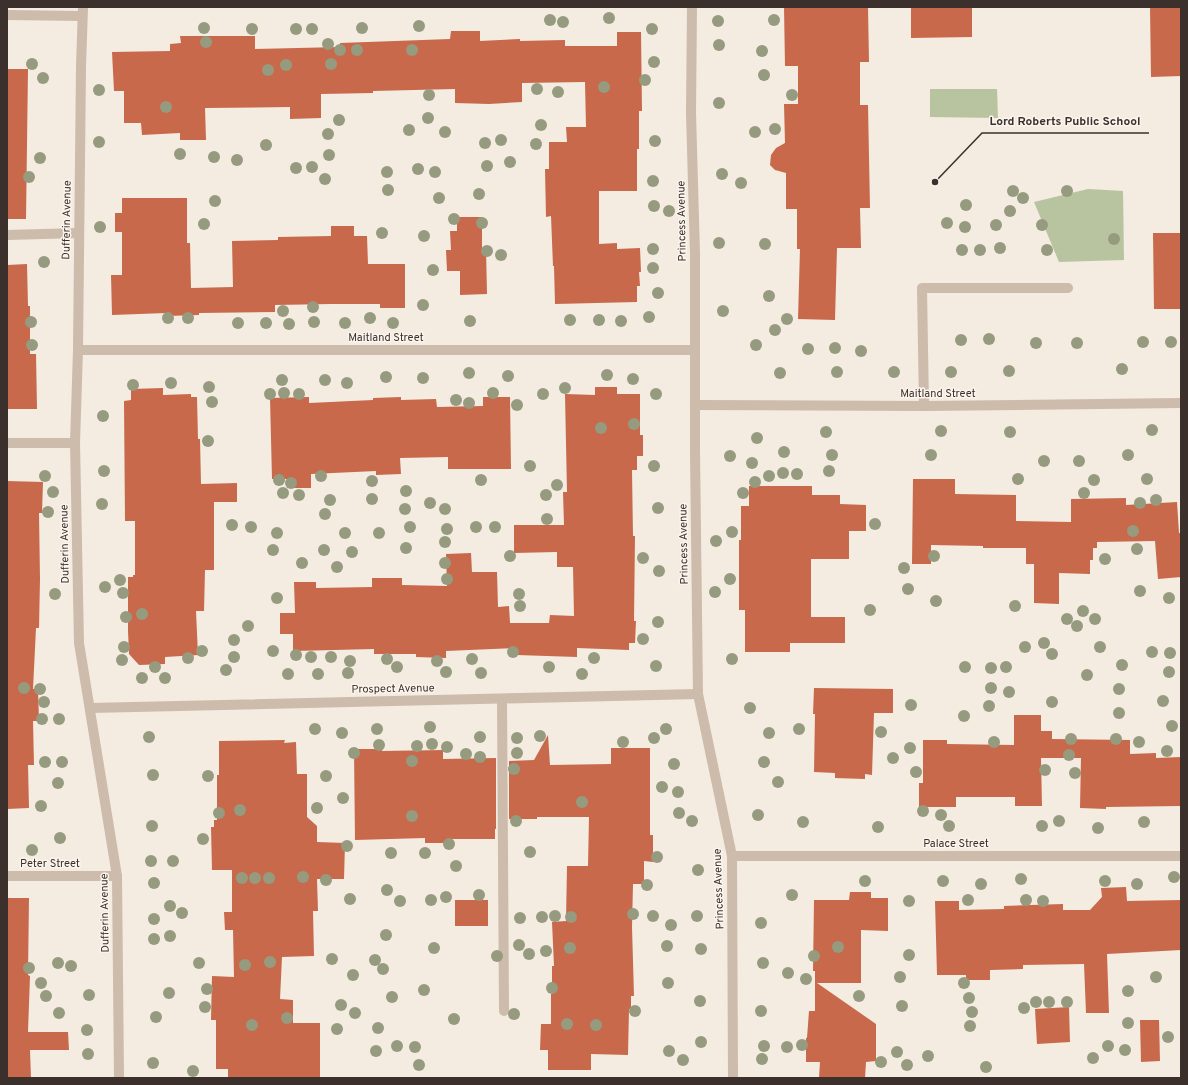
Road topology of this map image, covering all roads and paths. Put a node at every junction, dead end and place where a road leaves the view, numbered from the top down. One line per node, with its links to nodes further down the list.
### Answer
1 (692, 7): 8 (street, Princess Avenue)
2 (82, 12): 3 (street); 4 (street, Dufferin Avenue)
3 (7, 15)
4 (79, 233): 5 (street); 7 (street, Dufferin Avenue)
5 (7, 235)
6 (1068, 288): 11 (street)
7 (78, 350): 8 (street, Maitland Street); 13 (street, Dufferin Avenue)
8 (694, 350): 10 (street, Princess Avenue)
9 (1181, 404): 11 (street, Maitland Street)
10 (695, 405): 11 (street, Maitland Street); 14 (street, Princess Avenue)
11 (924, 406)
12 (7, 443): 13 (street)
13 (75, 443): 16 (street, Dufferin Avenue)
14 (698, 694): 15 (street, Prospect Avenue); 17 (street, Princess Avenue)
15 (502, 699): 16 (street, Prospect Avenue); 21 (street)
16 (90, 708): 20 (street, Dufferin Avenue)
17 (732, 856): 18 (street, Palace Street); 23 (street, Princess Avenue)
18 (1181, 856)
19 (7, 876): 20 (street, Peter Street)
20 (117, 876): 22 (street, Dufferin Avenue)
21 (504, 1011)
22 (119, 1078)
23 (733, 1078)

